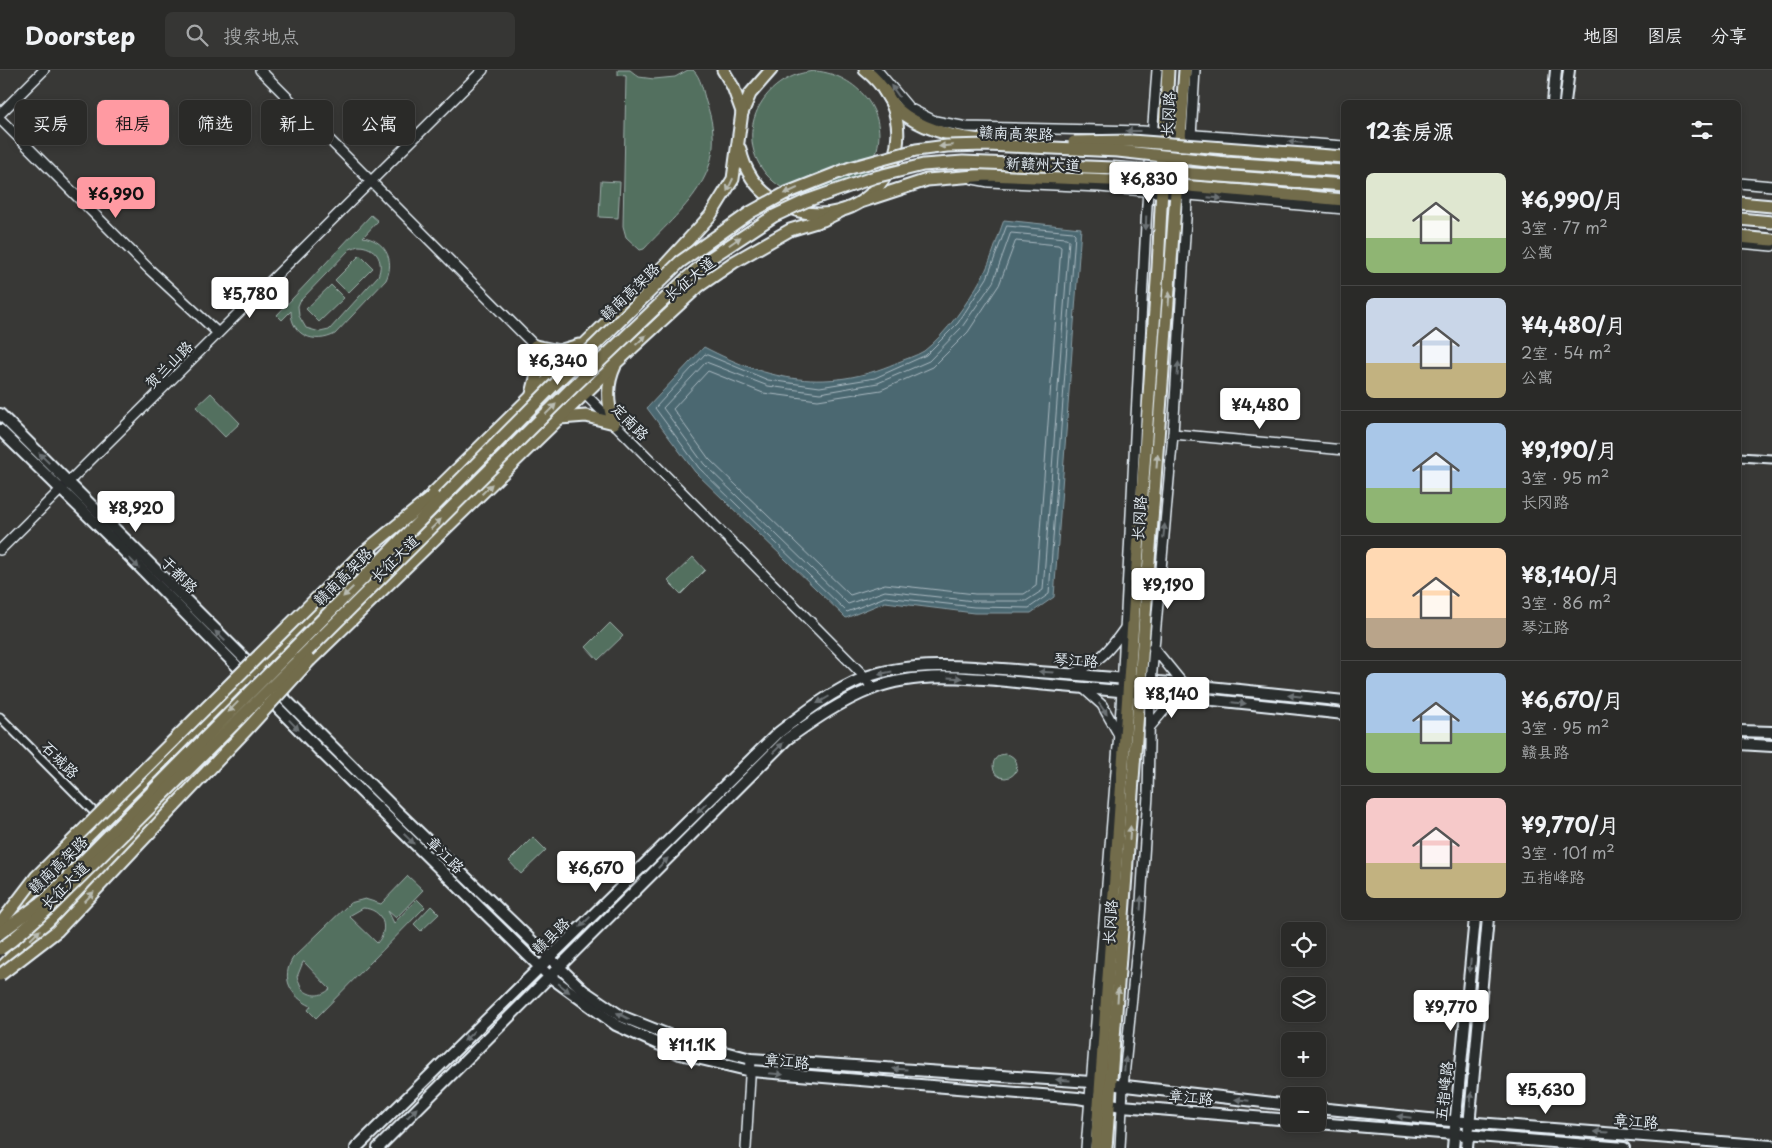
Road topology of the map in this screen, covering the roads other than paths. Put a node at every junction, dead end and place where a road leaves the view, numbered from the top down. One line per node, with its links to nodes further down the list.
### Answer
1 (44, 70): 19 (street)
2 (260, 70): 35 (street, 定南路)
3 (483, 70): 35 (street, 贺兰山路)
4 (716, 70): 15 (street)
5 (723, 70): 15 (main road)
6 (771, 70): 21 (main road)
7 (864, 70): 16 (main road)
8 (877, 70): 22 (street, one-way to 8)
9 (1157, 70): 22 (street)
10 (1168, 70): 23 (main road, 长冈路)
11 (1185, 70): 24 (main road, 长冈路)
12 (1195, 70): 24 (street)
13 (1556, 70): 17 (main road)
14 (1568, 70): 18 (main road)
15 (733, 87): 21 (main road)
16 (883, 89): 28 (main road, 新赣州大道); 45 (main road)
17 (1553, 100)
18 (1565, 100)
19 (0, 114)
20 (0, 119): 57 (street)
21 (739, 122): 25 (main road)
22 (1151, 132): 23 (street); 28 (street)
23 (1164, 132): 24 (street); 29 (main road, 长冈路)
24 (1185, 134): 27 (street, one-way to 24); 30 (main road, 长冈路)
25 (738, 137): 50 (main road); 58 (main road, 长征大道, one-way to 58)
26 (988, 145): 31 (main road, bridge); 34 (main road, 赣南高架路, bridge); 72 (main road, 赣南高架路, one-way to 72, bridge)
27 (1341, 146)
28 (1150, 148): 29 (main road, 新赣州大道); 39 (street)
29 (1164, 150): 30 (main road, 新赣州大道); 40 (main road, 长冈路)
30 (1184, 152): 32 (main road, 新赣州大道); 41 (main road, 长冈路)
31 (1341, 157)
32 (1341, 164)
33 (1142, 171): 37 (main road, 赣南高架路, bridge); 42 (main road, bridge); 76 (main road, 赣南高架路, one-way to 33, bridge)
34 (1341, 171)
35 (372, 181): 57 (street, 贺兰山路); 59 (street, 定南路)
36 (1741, 183): 38 (street)
37 (1341, 185)
38 (1772, 186)
39 (1148, 187): 40 (main road, 新赣州大道); 45 (main road, 新赣州大道); 77 (street, one-way to 77)
40 (1162, 189): 41 (main road, 新赣州大道); 82 (main road, 长冈路)
41 (1182, 190): 44 (main road, 新赣州大道); 49 (street, one-way to 49); 68 (street, one-way to 41); 82 (main road, 长冈路, one-way to 41)
42 (1341, 192)
43 (1741, 198): 46 (main road)
44 (1341, 200)
45 (863, 201): 50 (main road)
46 (1772, 201)
47 (1741, 203): 48 (main road)
48 (1772, 206)
49 (1341, 209)
50 (842, 211): 60 (main road, 长征大道, one-way to 50)
51 (1741, 219): 52 (main road)
52 (1772, 222)
53 (1741, 236): 54 (main road)
54 (1772, 239)
55 (1741, 243): 56 (street)
56 (1772, 246)
57 (218, 333): 73 (street, 贺兰山路)
58 (589, 338): 59 (main road); 61 (main road, 长征大道)
59 (535, 346): 61 (street, 定南路); 63 (main road)
60 (616, 363): 62 (main road, 长征大道); 66 (main road)
61 (558, 369): 62 (street, 定南路); 63 (main road, 长征大道)
62 (585, 394): 65 (main road, 长征大道); 66 (street, 定南路)
63 (531, 395): 79 (main road, 长征大道)
64 (0, 414): 73 (main road, 于都路, one-way to 64)
65 (560, 418): 66 (main road); 87 (main road, 长征大道, one-way to 65)
66 (614, 423): 81 (street, 定南路)
67 (0, 430): 74 (main road, 于都路)
68 (1173, 434): 69 (street); 78 (street, one-way to 68)
69 (1341, 450)
70 (1741, 457): 71 (street)
71 (1772, 459)
72 (478, 461): 101 (main road, bridge); 102 (main road, 赣南高架路, one-way to 102, bridge)
73 (69, 482): 74 (street, 贺兰山路); 79 (main road, 于都路, one-way to 73)
74 (60, 490): 75 (street, 贺兰山路); 79 (main road, 于都路, one-way to 79)
75 (0, 550)
76 (398, 562): 103 (main road, 赣南高架路, bridge); 108 (main road, one-way to 76, bridge)
77 (1125, 628): 80 (street); 82 (street)
78 (1153, 647): 82 (street); 83 (street)
79 (252, 673): 87 (main road, 章江路); 98 (main road, 长征大道)
80 (1072, 674): 81 (main road, 琴江路, one-way to 81); 82 (main road, 琴江路)
81 (866, 677): 84 (street, 定南路); 104 (main road, 赣县路, one-way to 104)
82 (1136, 679): 83 (main road, 琴江路); 86 (main road, 长冈路); 86 (street)
83 (1184, 684): 89 (main road, 琴江路, one-way to 83)
84 (872, 688): 85 (main road, 琴江路, one-way to 85); 106 (main road, 赣县路, one-way to 84)
85 (1083, 688): 86 (main road, 琴江路); 95 (street, one-way to 95)
86 (1135, 692): 88 (main road, 琴江路); 92 (street); 95 (street); 112 (main road, 长冈路); 113 (main road, 长冈路, one-way to 86)
87 (274, 696): 104 (main road, 章江路); 105 (main road, 章江路, one-way to 105); 107 (main road, 长征大道, one-way to 87)
88 (1181, 696): 90 (main road, 琴江路, one-way to 90); 92 (street)
89 (1341, 701)
90 (1341, 714)
91 (0, 717): 98 (street, 石城路)
92 (1149, 728): 113 (street, one-way to 92)
93 (1741, 730): 94 (main road)
94 (1772, 732)
95 (1119, 734): 112 (street)
96 (1741, 744): 97 (main road)
97 (1772, 746)
98 (102, 820): 101 (main road, 长征大道)
99 (1475, 920): 119 (main road, 五指峰路, one-way to 119)
100 (1488, 920): 120 (main road, 五指峰路, one-way to 100)
101 (0, 924)
102 (0, 933)
103 (0, 949)
104 (550, 956): 105 (main road, 赣县路); 106 (main road, 章江路)
105 (539, 967): 109 (main road, 章江路); 125 (main road, 赣县路, one-way to 125)
106 (559, 967): 109 (main road, 赣县路); 110 (main road, 章江路, one-way to 106)
107 (0, 969)
108 (0, 975)
109 (549, 976): 111 (main road, 章江路, one-way to 111); 126 (main road, 赣县路, one-way to 109)
110 (751, 1059): 111 (street); 112 (main road, 章江路, one-way to 110)
111 (751, 1071): 114 (main road, 章江路, one-way to 114); 127 (street)
112 (1095, 1083): 113 (main road, 章江路); 114 (main road, 长冈路)
113 (1117, 1086): 114 (main road, 长冈路); 115 (main road, 章江路, one-way to 113); 116 (street)
114 (1099, 1102): 116 (main road, 章江路); 128 (street); 129 (main road, 长冈路); 130 (main road, 长冈路)
115 (1281, 1104)
116 (1122, 1106): 118 (main road, 章江路); 131 (street)
117 (1326, 1109): 119 (main road, 章江路, one-way to 117)
118 (1281, 1119)
119 (1454, 1121): 120 (main road, 章江路); 122 (main road, 五指峰路)
120 (1469, 1122): 123 (main road, 五指峰路); 124 (main road, 章江路, one-way to 120)
121 (1326, 1123): 122 (main road, 章江路)
122 (1453, 1134): 123 (main road, 章江路); 132 (main road, 五指峰路)
123 (1468, 1137): 133 (main road, 五指峰路); 134 (main road, 章江路)
124 (1772, 1146)
125 (356, 1148)
126 (378, 1148)
127 (746, 1148)
128 (1086, 1148)
129 (1096, 1148)
130 (1106, 1148)
131 (1120, 1148)
132 (1453, 1148)
133 (1467, 1148)
134 (1624, 1148)

